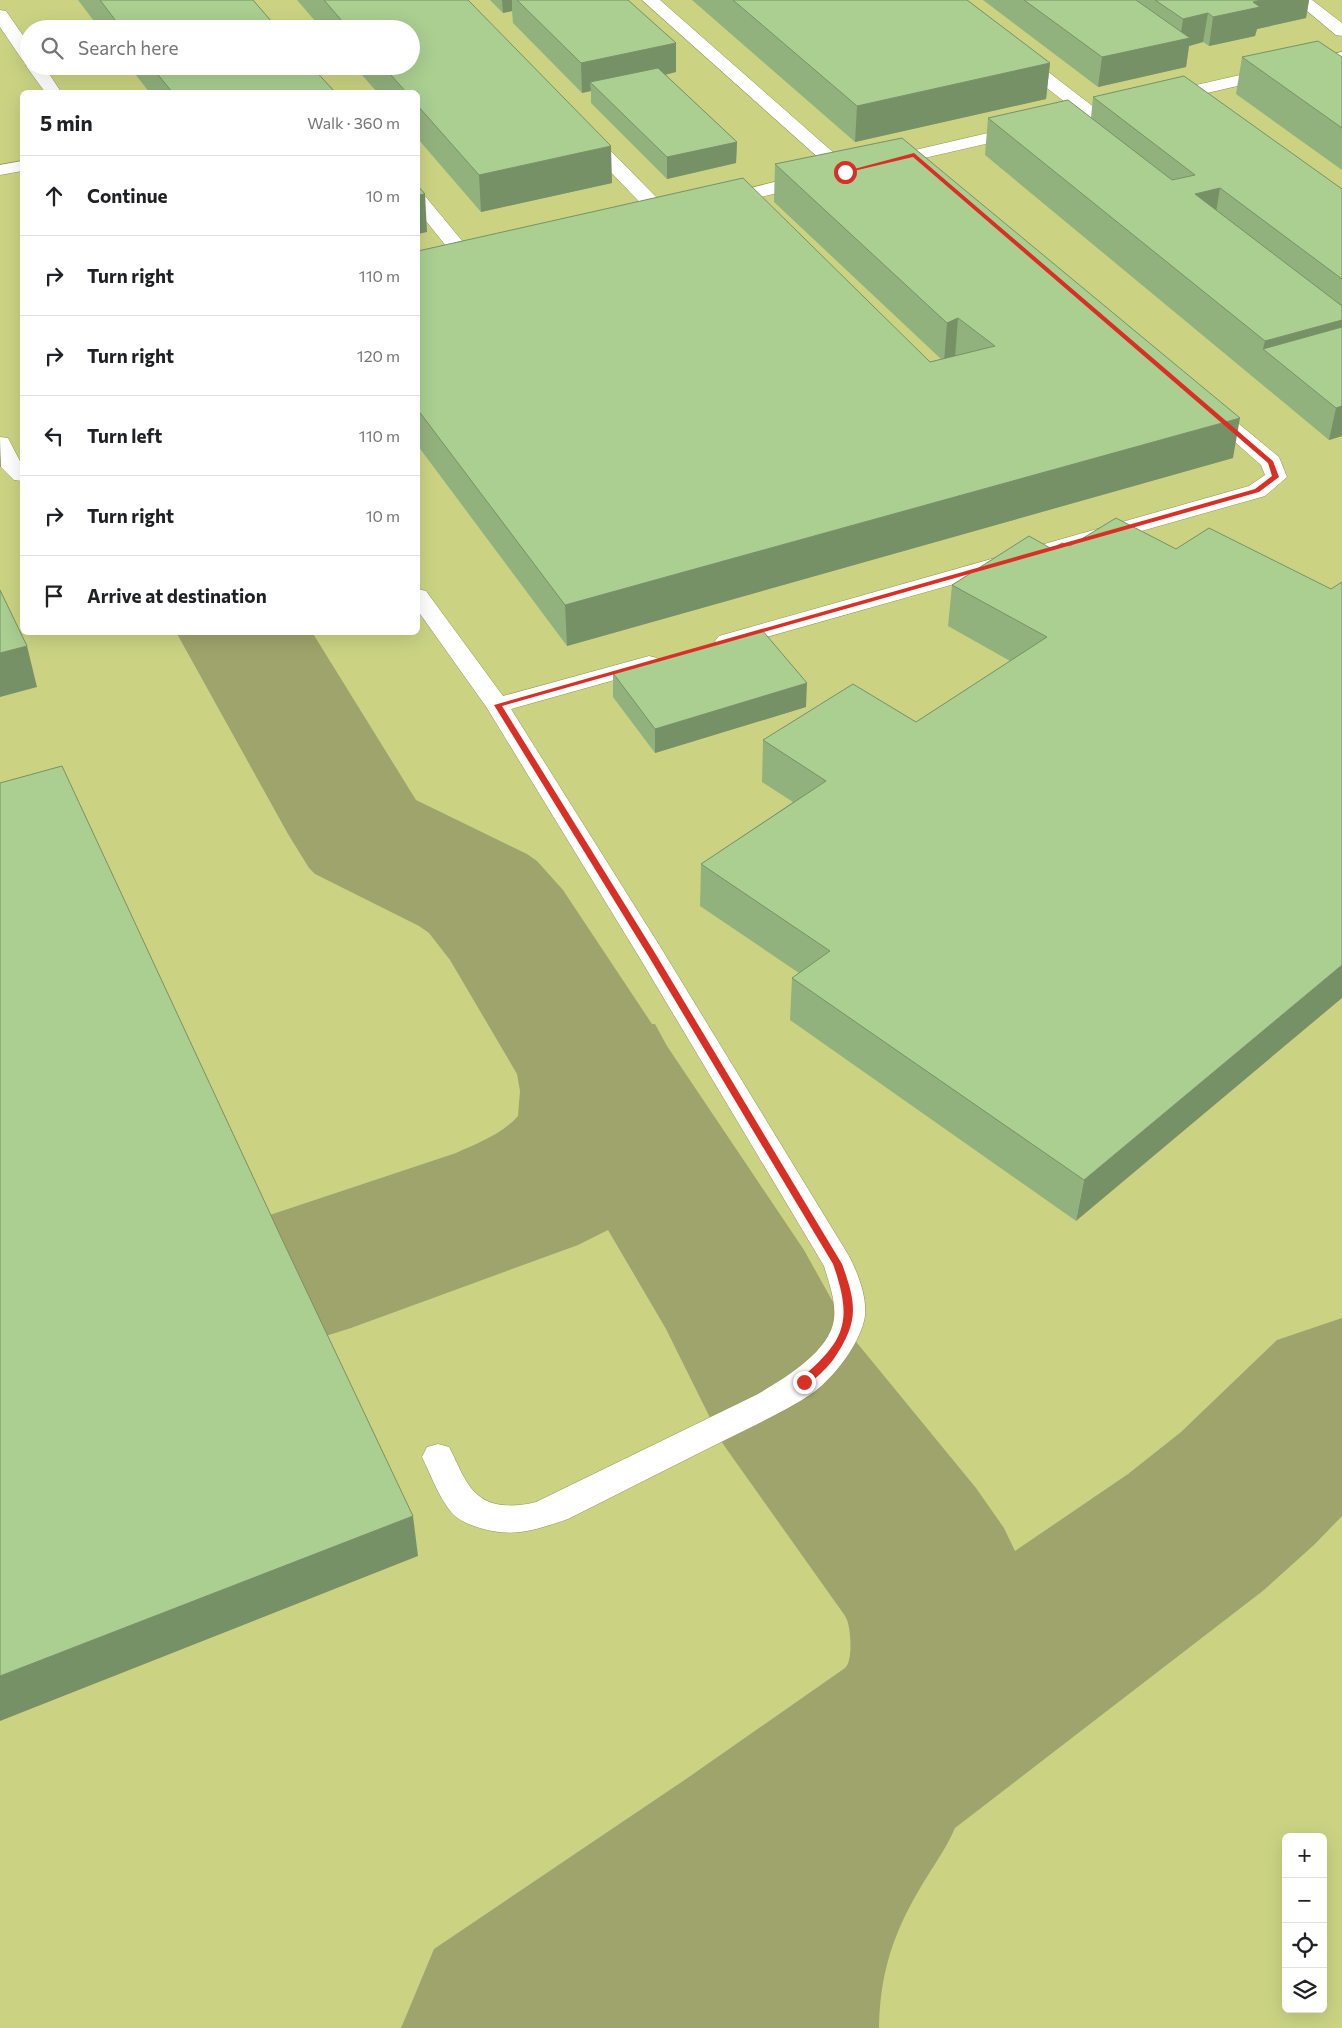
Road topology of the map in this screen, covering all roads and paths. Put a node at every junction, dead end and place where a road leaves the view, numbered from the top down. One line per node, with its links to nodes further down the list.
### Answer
1 (650, 0): 15 (lane)
2 (1302, 0): 4 (lane)
3 (0, 15): 5 (lane)
4 (1342, 31)
5 (7, 38): 7 (lane)
6 (1007, 48): 11 (lane)
7 (20, 49)
8 (1342, 57): 11 (lane)
9 (41, 75): 10 (lane)
10 (52, 90)
11 (1091, 114): 13 (lane)
12 (577, 128): 20 (lane)
13 (914, 155): 15 (lane); 17 (lane)
14 (20, 166): 16 (lane)
15 (860, 168): 19 (lane)
16 (0, 170)
17 (936, 174)
18 (420, 203): 21 (lane)
19 (704, 204)
20 (643, 218)
21 (485, 254)
22 (1193, 395): 26 (lane)
23 (0, 443): 24 (lane)
24 (20, 473)
25 (420, 599): 28 (lane)
26 (705, 648)
27 (667, 658): 28 (lane)
28 (498, 705): 29 (lane)
29 (438, 1457)

